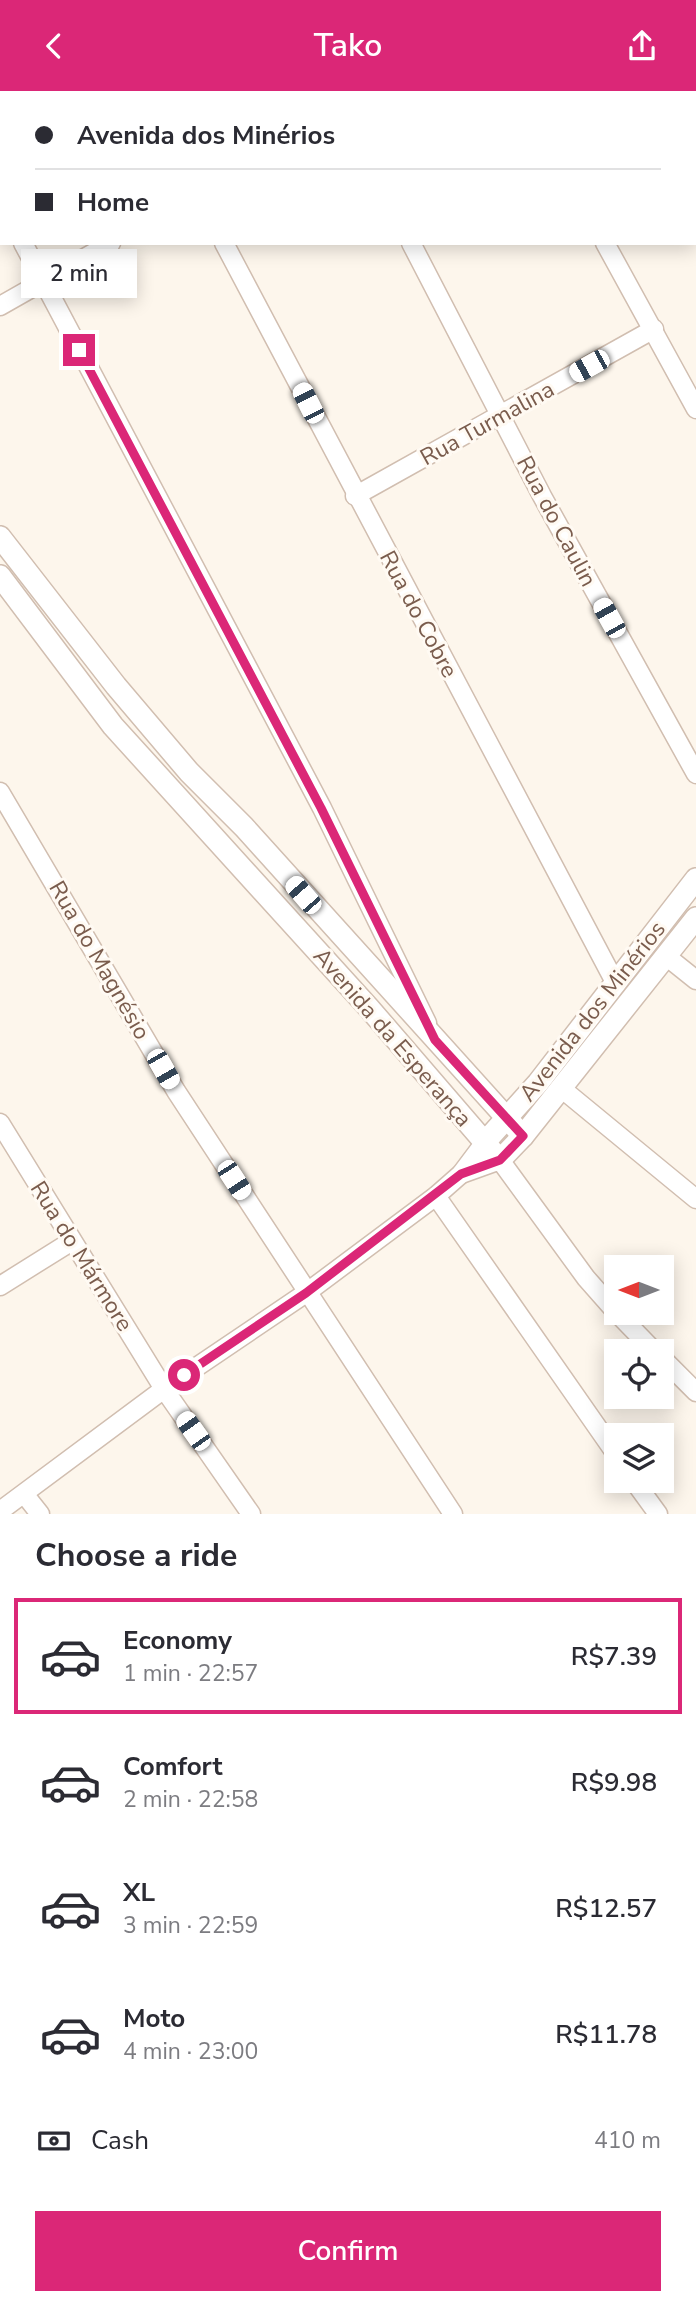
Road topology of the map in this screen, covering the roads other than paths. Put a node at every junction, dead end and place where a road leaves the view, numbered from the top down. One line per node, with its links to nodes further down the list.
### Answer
1 (24, 245): 6 (street)
2 (108, 245): 6 (street)
3 (225, 245): 11 (street, Rua do Cobre)
4 (412, 245): 10 (street, Rua do Caulin)
5 (606, 245): 8 (street)
6 (42, 284): 7 (street); 21 (street)
7 (0, 306)
8 (654, 329): 9 (street); 10 (street, Rua Turmalina)
9 (696, 409)
10 (501, 414): 11 (street, Rua Turmalina); 14 (street, Rua do Caulin)
11 (355, 496): 20 (street, Rua do Cobre)
12 (0, 537): 21 (street, Avenida da Esperança)
13 (0, 576): 26 (street, Avenida da Esperança)
14 (696, 774)
15 (0, 792): 33 (street, Rua do Magnésio)
16 (696, 879): 20 (street, Avenida dos Minérios)
17 (696, 918): 18 (street, Avenida dos Minérios)
18 (666, 956): 19 (street); 22 (street, Avenida dos Minérios)
19 (696, 980)
20 (616, 984): 23 (street, Avenida dos Minérios)
21 (435, 1040): 23 (street, Avenida da Esperança)
22 (561, 1088): 25 (street, Avenida dos Minérios); 30 (street)
23 (506, 1118): 25 (street, Avenida da Esperança); 26 (street, Avenida dos Minérios)
24 (0, 1123): 31 (street, Rua do Mármore)
25 (523, 1136): 27 (street, Avenida dos Minérios)
26 (485, 1142): 27 (street, Avenida da Esperança); 28 (street, Avenida dos Minérios)
27 (500, 1160): 28 (street, Avenida dos Minérios); 34 (street, Avenida da Esperança)
28 (461, 1174): 29 (street, Avenida dos Minérios)
29 (436, 1196): 33 (street, Avenida dos Minérios); 40 (street)
30 (696, 1199)
31 (72, 1241): 32 (street); 38 (street, Rua do Mármore)
32 (0, 1286)
33 (306, 1293): 38 (street, Avenida dos Minérios); 46 (street, Rua do Magnésio)
34 (604, 1298)
35 (629, 1325): 36 (street, Avenida da Esperança)
36 (642, 1339)
37 (674, 1370): 39 (street)
38 (164, 1389): 42 (street, Avenida dos Minérios); 45 (street, Rua do Mármore)
39 (696, 1392)
40 (604, 1437)
41 (643, 1493): 47 (street)
42 (25, 1495): 43 (street, Avenida dos Minérios); 44 (street)
43 (0, 1511)
44 (40, 1514)
45 (251, 1514)
46 (453, 1514)
47 (658, 1514)

